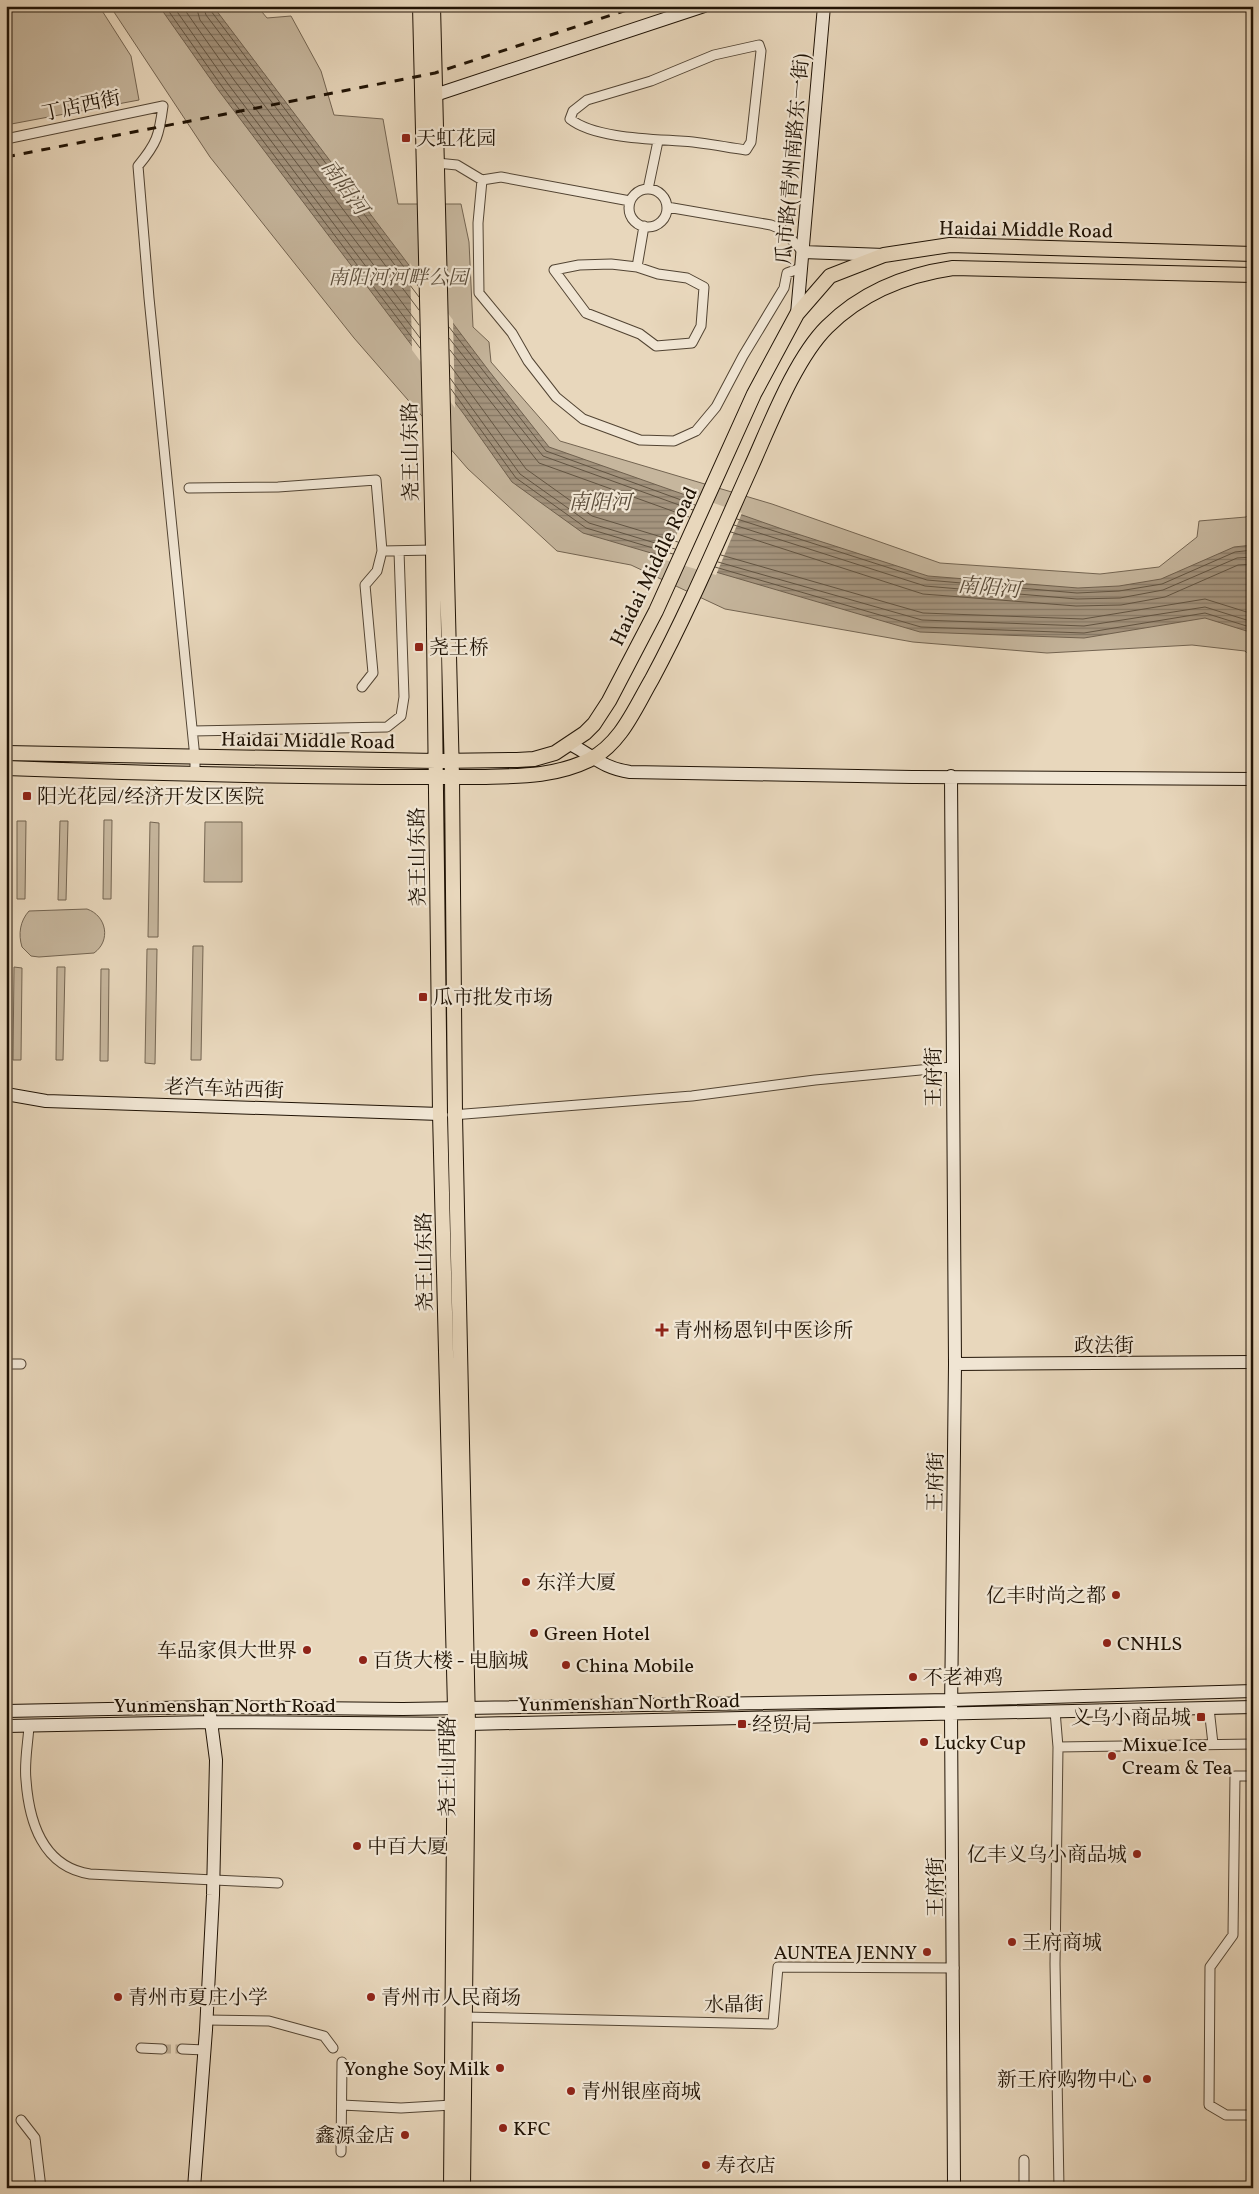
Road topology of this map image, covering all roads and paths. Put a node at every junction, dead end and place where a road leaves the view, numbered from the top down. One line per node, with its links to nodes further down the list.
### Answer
1 (420, 6): 10 (main road, 尧王山东路)
2 (433, 6): 5 (main road, 尧王山东路)
3 (704, 6): 5 (street)
4 (824, 6): 15 (street, 瓜市路(青州南路东一街))
5 (435, 95): 8 (main road, 尧王山东路)
6 (6, 139): 27 (street, 丁店西街)
7 (658, 141): 7 (street); 11 (street)
8 (437, 163): 9 (street); 10 (main road, 尧王山东路)
9 (482, 180): 12 (street); 19 (street)
10 (431, 185): 23 (main road, 尧王山东路)
11 (648, 189): 12 (street); 13 (street)
12 (630, 201): 14 (street)
13 (667, 207): 14 (street); 15 (street)
14 (644, 226): 18 (street)
15 (803, 252): 17 (street); 19 (street, 瓜市路(青州南路东一街))
16 (1253, 254): 17 (main road, Haidai Middle Road)
17 (884, 255): 21 (main road, Haidai Middle Road)
18 (637, 267): 18 (street)
19 (801, 268): 21 (street, 瓜市路(青州南路东一街))
20 (1253, 275): 31 (main road, Haidai Middle Road)
21 (797, 314): 28 (main road, Haidai Middle Road)
22 (189, 488): 25 (street)
23 (437, 543): 24 (street); 32 (main road, 尧王山东路); 33 (main road, 尧王山东路)
24 (399, 551): 25 (street); 27 (street)
25 (382, 552): 26 (street)
26 (362, 687)
27 (193, 731): 30 (street)
28 (570, 744): 31 (street); 33 (main road, Haidai Middle Road)
29 (6, 753): 30 (main road, Haidai Middle Road)
30 (196, 758): 32 (main road, Haidai Middle Road); 35 (street)
31 (592, 759): 36 (street); 38 (main road, Haidai Middle Road)
32 (436, 761): 33 (main road, Haidai Middle Road); 37 (main road, 尧王山东路)
33 (452, 761): 38 (main road, 尧王山东路)
34 (6, 768): 35 (main road, Haidai Middle Road)
35 (195, 775): 37 (main road, Haidai Middle Road)
36 (952, 776): 39 (street); 40 (street, 王府街)
37 (436, 777): 38 (main road, Haidai Middle Road); 42 (main road, 尧王山东路)
38 (452, 777): 43 (main road, 尧王山东路)
39 (1253, 779)
40 (952, 1067): 43 (street); 47 (street, 王府街)
41 (6, 1094): 42 (street, 老汽车站西街)
42 (440, 1114): 43 (street); 52 (main road, 尧王山东路)
43 (454, 1115): 52 (main road, 尧王山东路)
44 (1253, 1362): 47 (street, 政法街)
45 (6, 1364): 46 (street)
46 (21, 1364)
47 (955, 1364): 49 (street, 王府街)
48 (1253, 1691): 49 (street, Yunmenshan North Road)
49 (951, 1706): 52 (street, Yunmenshan North Road); 55 (street, Yunmenshan North Road); 57 (street, Yunmenshan North Road); 66 (street, 王府街)
50 (210, 1707): 52 (street, Yunmenshan North Road); 54 (street, Yunmenshan North Road); 56 (street)
51 (1253, 1707): 53 (street, Yunmenshan North Road)
52 (462, 1708): 57 (main road, 尧王山西路)
53 (1209, 1708): 55 (street, Yunmenshan North Road); 60 (street)
54 (6, 1711)
55 (1055, 1711): 62 (street)
56 (211, 1722): 57 (street, Yunmenshan North Road); 59 (street, Yunmenshan North Road); 64 (street)
57 (462, 1724): 67 (main road, 尧王山西路); 76 (main road, 尧王山西路)
58 (6, 1726): 59 (street, Yunmenshan North Road)
59 (29, 1726): 64 (street)
60 (1213, 1744): 61 (street); 62 (street)
61 (1253, 1744)
62 (1058, 1746): 87 (street)
63 (1253, 1776): 77 (street)
64 (213, 1881): 65 (street); 68 (street)
65 (278, 1883)
66 (954, 1968): 67 (street, 水晶街); 85 (street, 王府街)
67 (465, 2017): 84 (main road, 尧王山西路)
68 (207, 2020): 70 (street); 73 (street)
69 (141, 2048): 71 (street)
70 (333, 2048)
71 (162, 2049)
72 (182, 2049): 73 (street)
73 (205, 2050): 82 (street)
74 (342, 2062): 75 (street)
75 (342, 2105): 76 (street); 79 (street)
76 (452, 2105): 83 (main road, 尧王山西路)
77 (1253, 2115)
78 (21, 2120): 81 (street)
79 (341, 2152)
80 (1024, 2160): 86 (street)
81 (41, 2188)
82 (194, 2188)
83 (450, 2188)
84 (463, 2188)
85 (953, 2188)
86 (1024, 2188)
87 (1059, 2188)

